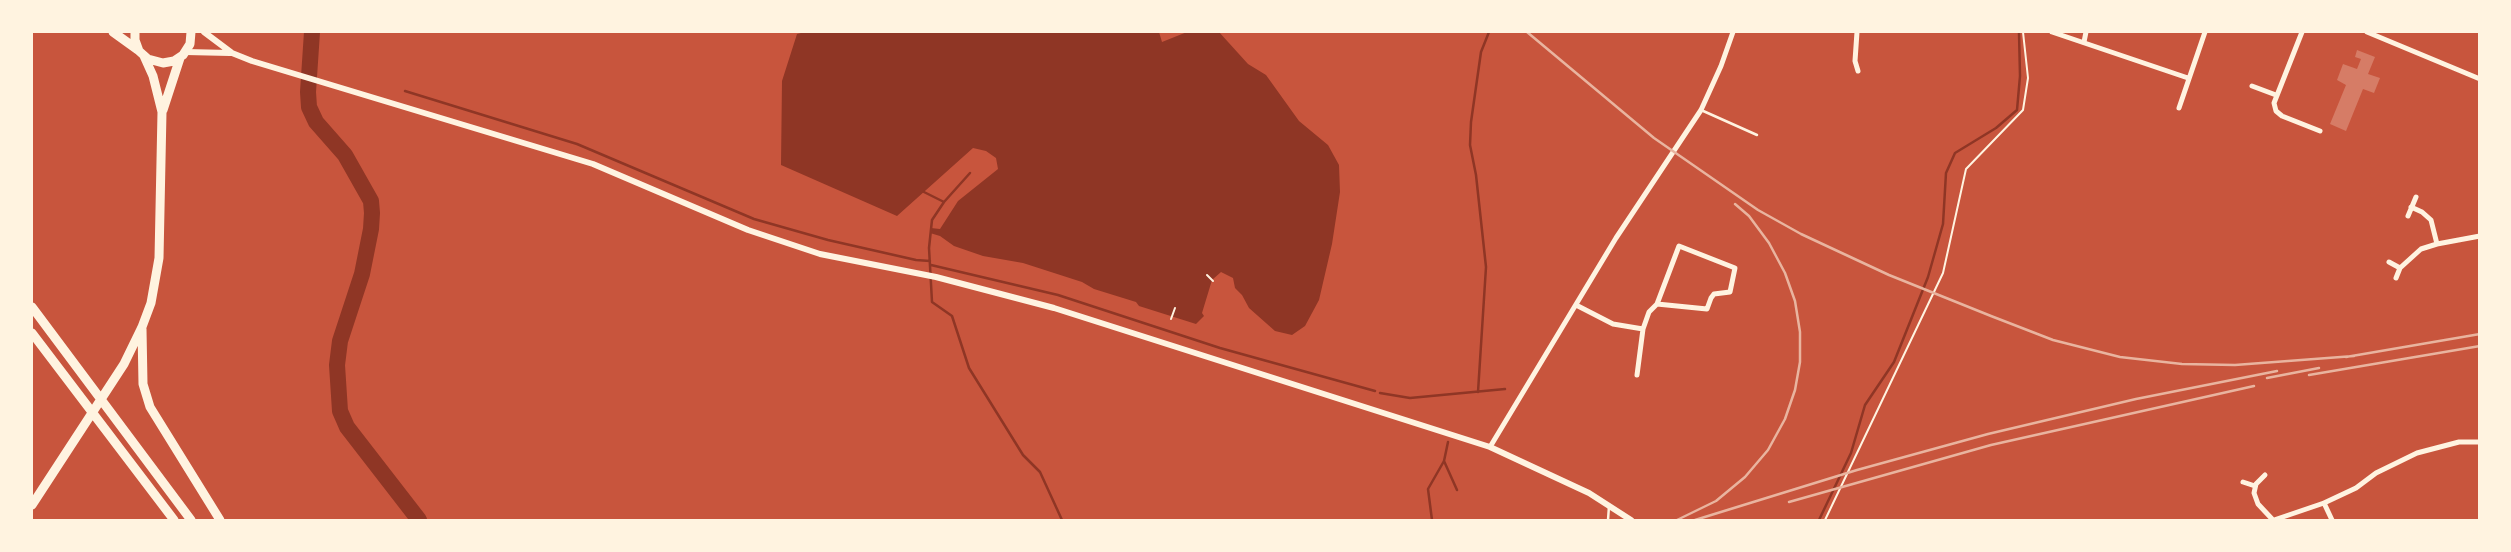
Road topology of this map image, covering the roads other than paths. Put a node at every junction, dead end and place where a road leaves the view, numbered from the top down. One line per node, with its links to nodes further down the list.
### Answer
1 (113, 32): 13 (highway)
2 (135, 32): 13 (highway)
3 (191, 32): 15 (highway)
4 (204, 32): 14 (street)
5 (1733, 32): 22 (street)
6 (1857, 32): 16 (street)
7 (2052, 32): 12 (street)
8 (2085, 32): 12 (street)
9 (2204, 32): 17 (street)
10 (2302, 32): 20 (street)
11 (2367, 32): 18 (street)
12 (2084, 42): 17 (street)
13 (142, 53): 15 (highway); 23 (highway)
14 (232, 53): 15 (street); 42 (street)
15 (183, 55): 23 (highway)
16 (1858, 71)
17 (2188, 78): 21 (street)
18 (2480, 79)
19 (2252, 86): 20 (street)
20 (2276, 95): 24 (street)
21 (2179, 108)
22 (1701, 110): 25 (lane); 35 (street)
23 (162, 112): 37 (highway)
24 (2320, 131)
25 (1757, 135)
26 (2416, 197): 27 (street)
27 (2412, 207): 28 (street); 30 (street)
28 (2408, 216)
29 (2480, 236): 30 (street)
30 (2437, 244): 32 (street)
31 (2389, 262): 32 (street)
32 (2400, 268): 33 (street)
33 (2396, 278)
34 (1657, 304): 34 (street); 38 (street)
35 (1576, 305): 38 (street); 42 (street)
36 (32, 307): 50 (highway)
37 (142, 327): 47 (highway); 51 (highway)
38 (1643, 329): 40 (street)
39 (32, 333): 49 (highway)
40 (1636, 375)
41 (2480, 442): 46 (street)
42 (1490, 447): 48 (street)
43 (2264, 475): 45 (street)
44 (2243, 482): 45 (street)
45 (2255, 486): 54 (street)
46 (2324, 503): 54 (street); 55 (street)
47 (32, 505)
48 (1609, 506): 52 (lane); 53 (street)
49 (174, 520)
50 (191, 520)
51 (220, 520)
52 (1608, 520)
53 (1631, 520)
54 (2273, 520)
55 (2332, 520)

